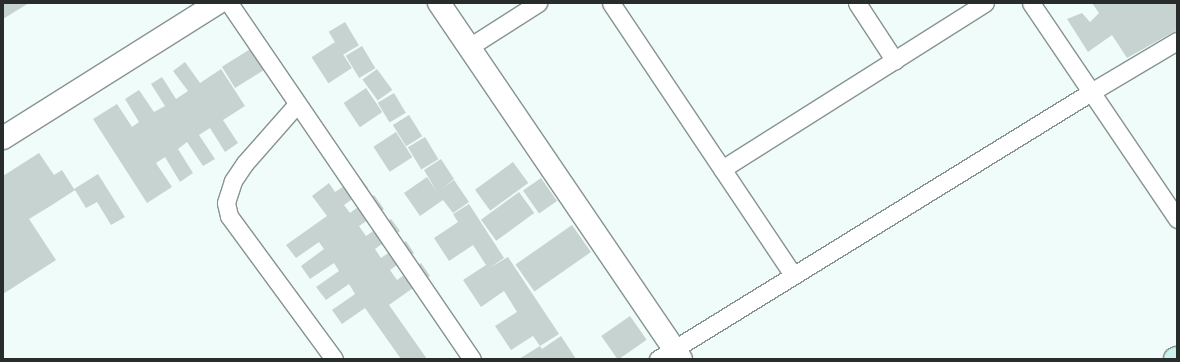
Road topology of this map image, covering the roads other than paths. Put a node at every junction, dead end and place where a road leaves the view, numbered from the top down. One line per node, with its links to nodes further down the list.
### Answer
1 (217, 3): 14 (street)
2 (229, 3): 13 (street)
3 (439, 3): 10 (street)
4 (538, 3): 10 (street)
5 (611, 3): 15 (street)
6 (856, 3): 11 (street)
7 (986, 3): 11 (street)
8 (1031, 3): 12 (street)
9 (1177, 41): 12 (street)
10 (469, 48): 18 (street)
11 (896, 61): 15 (street)
12 (1091, 92): 16 (street); 17 (street)
13 (297, 104): 19 (street); 20 (street)
14 (3, 138)
15 (722, 169): 17 (street)
16 (1177, 218)
17 (794, 276): 18 (street)
18 (671, 356)
19 (334, 359)
20 (472, 359)

